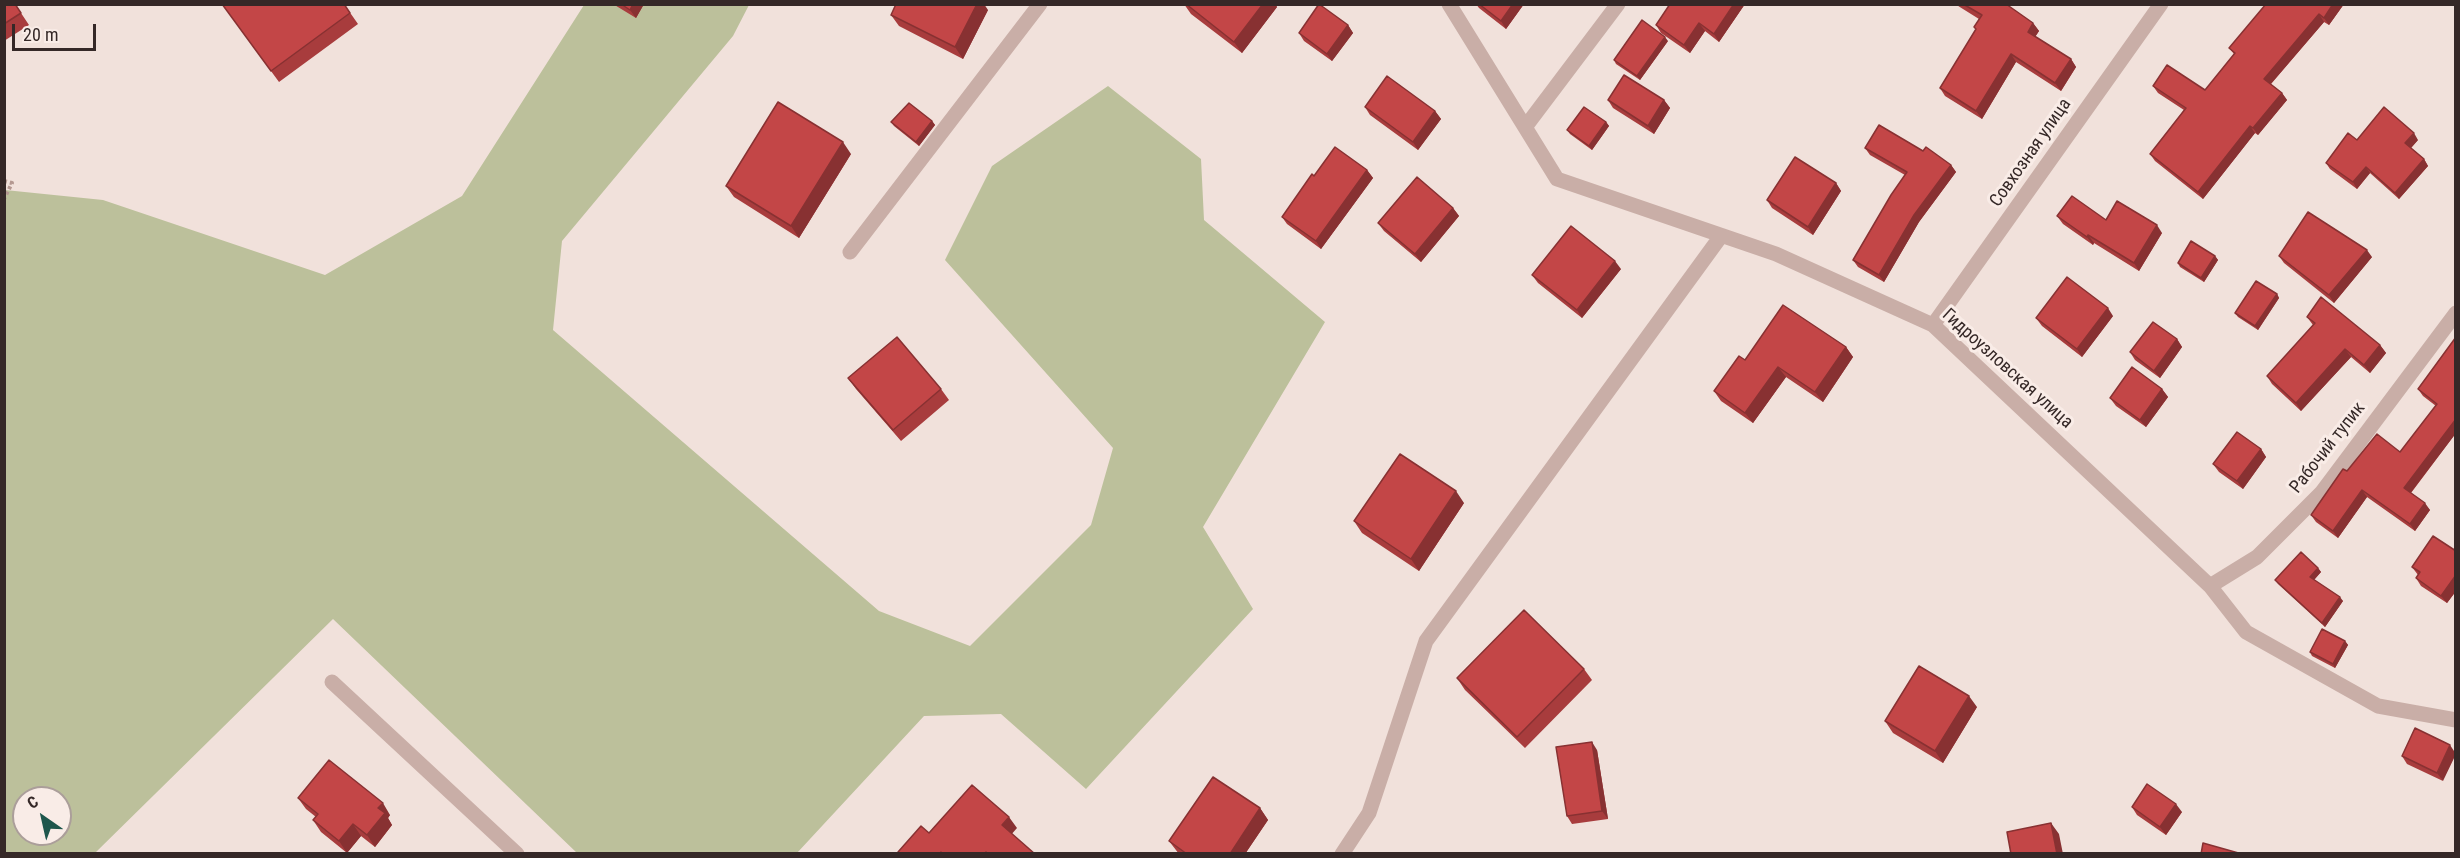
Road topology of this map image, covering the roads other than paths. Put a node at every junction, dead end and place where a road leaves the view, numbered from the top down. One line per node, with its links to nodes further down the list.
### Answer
1 (1040, 4): 7 (street)
2 (1449, 4): 5 (street, Гидроузловская улица)
3 (1618, 4): 5 (street)
4 (2161, 4): 9 (street, Совхозная улица)
5 (1526, 126): 6 (street, Гидроузловская улица)
6 (1721, 236): 9 (street, Гидроузловская улица); 14 (street)
7 (850, 252)
8 (2456, 312): 10 (street, Рабочий тупик)
9 (1933, 325): 10 (street, Гидроузловская улица)
10 (2210, 586): 12 (street, Гидроузловская улица)
11 (332, 682): 13 (street)
12 (2456, 720)
13 (517, 854)
14 (1342, 854)

